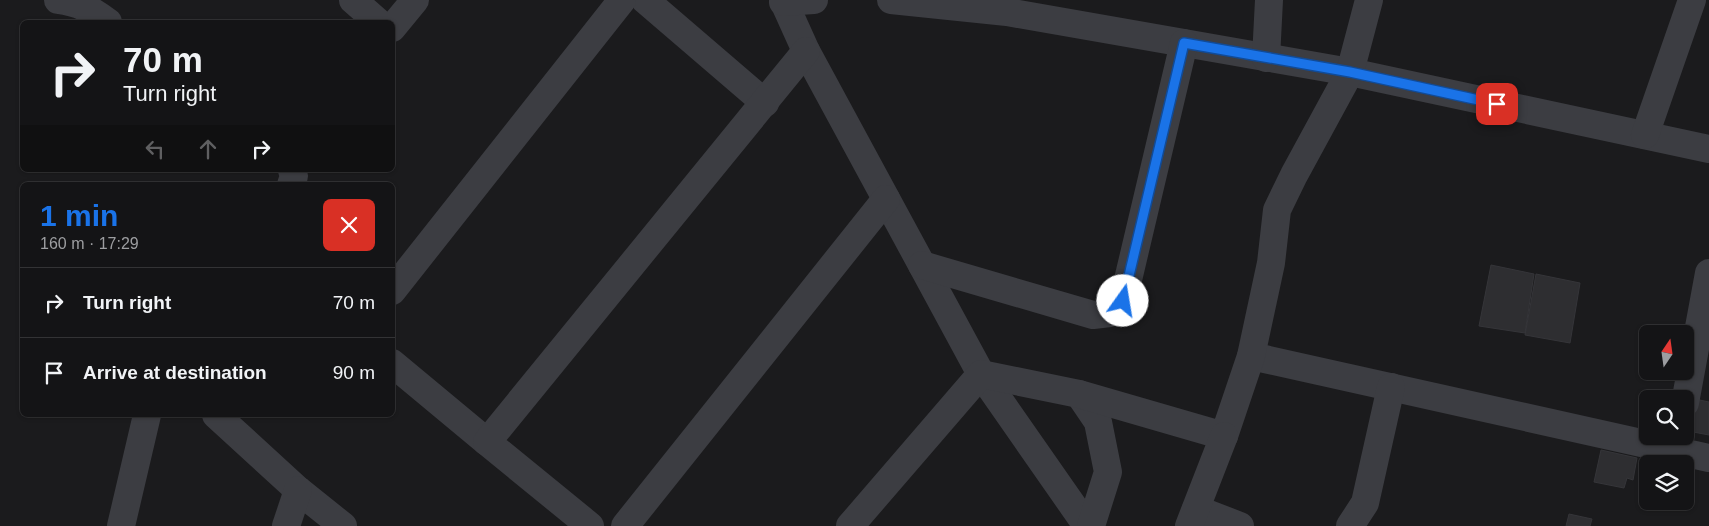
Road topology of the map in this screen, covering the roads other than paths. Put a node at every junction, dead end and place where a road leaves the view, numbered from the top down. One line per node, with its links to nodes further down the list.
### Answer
1 (58, 0): 12 (street)
2 (353, 0): 13 (street)
3 (416, 0): 14 (street)
4 (622, 0): 25 (street)
5 (645, 0): 19 (street)
6 (814, 0): 11 (street)
7 (891, 0): 15 (street)
8 (1269, 0): 17 (street)
9 (1368, 0): 18 (street)
10 (1692, 0): 20 (street)
11 (783, 1): 16 (street)
12 (105, 20)
13 (376, 20)
14 (395, 24)
15 (1184, 43): 17 (street); 23 (street)
16 (806, 51): 19 (street); 22 (street)
17 (1266, 58): 18 (street)
18 (1350, 72): 20 (street); 26 (street)
19 (765, 103): 36 (street)
20 (1645, 135): 21 (street)
21 (1709, 149)
22 (886, 199): 23 (street); 45 (street)
23 (922, 265): 28 (street)
24 (1709, 273): 30 (street)
25 (395, 287)
26 (1251, 356): 29 (street); 34 (street)
27 (395, 366): 36 (street)
28 (981, 374): 31 (street); 46 (street); 47 (street)
29 (1391, 387): 35 (street); 50 (street)
30 (1687, 390)
31 (1079, 394): 34 (street); 48 (street)
32 (147, 417): 41 (street)
33 (219, 417): 39 (street)
34 (1224, 436): 40 (street)
35 (1639, 436)
36 (486, 442): 44 (street)
37 (1679, 445): 38 (street)
38 (1709, 458)
39 (298, 490): 42 (street); 43 (street)
40 (1193, 518): 49 (street)
41 (121, 526)
42 (286, 526)
43 (343, 526)
44 (590, 526)
45 (625, 526)
46 (850, 526)
47 (1087, 526)
48 (1092, 526)
49 (1240, 526)
50 (1350, 526)

